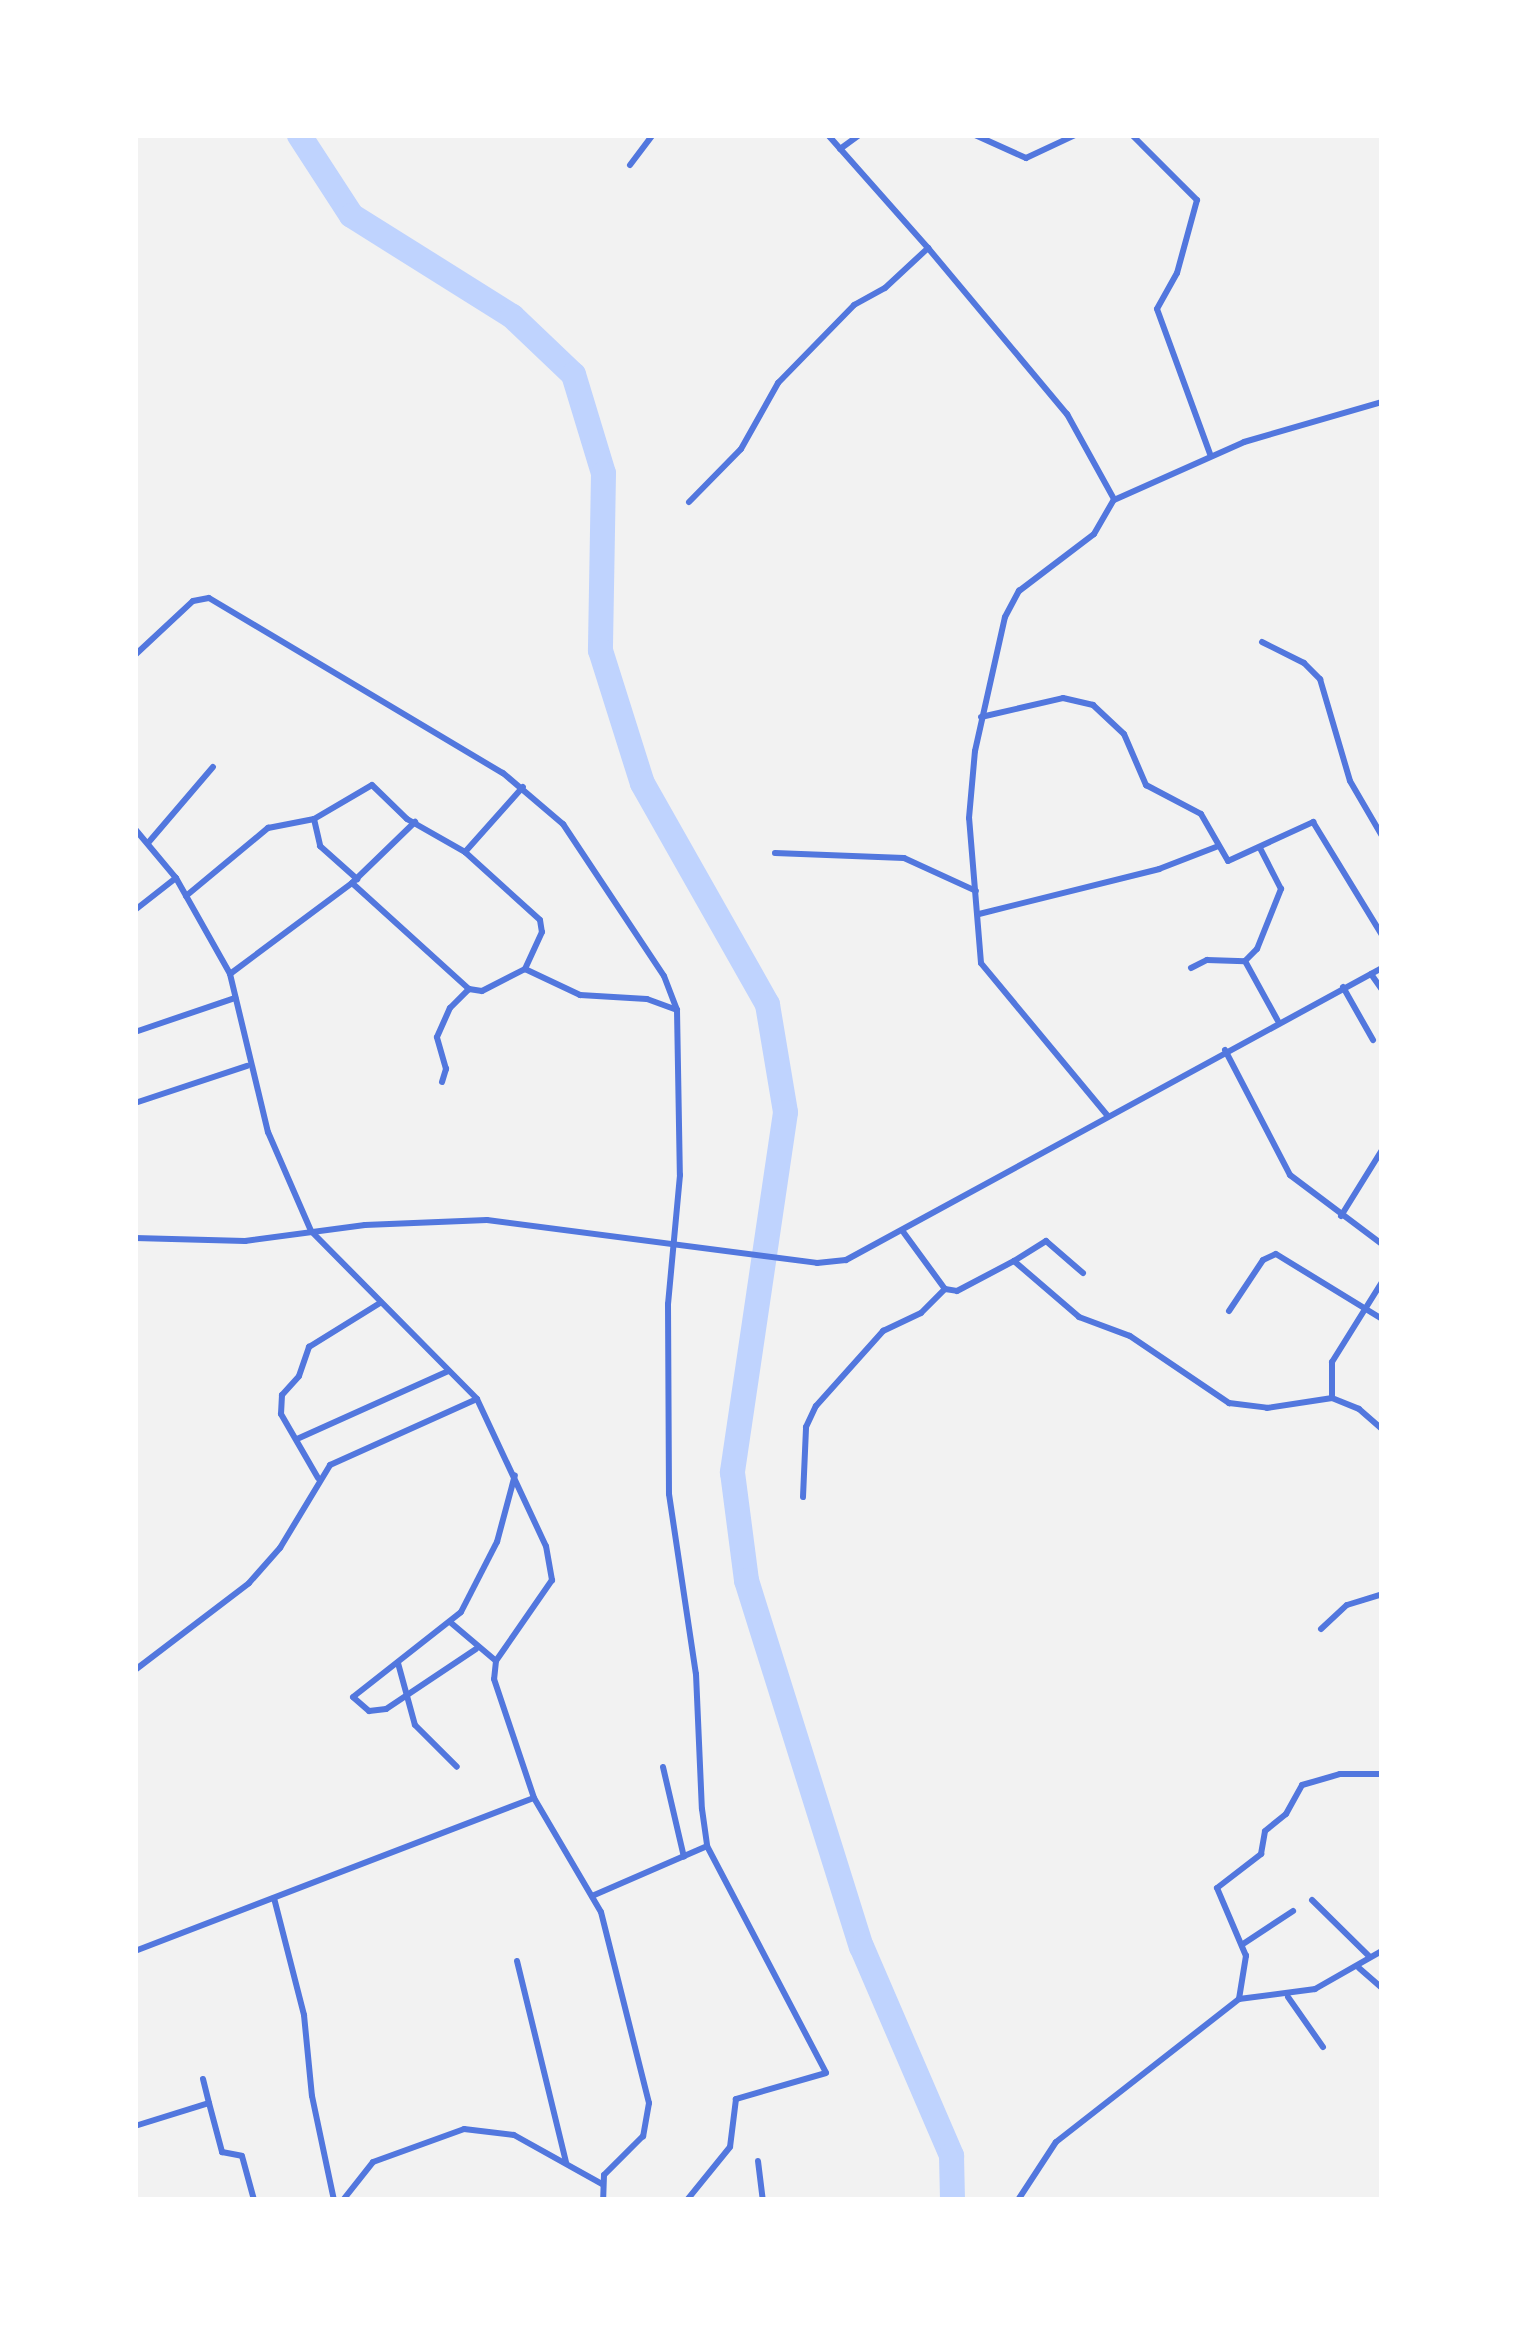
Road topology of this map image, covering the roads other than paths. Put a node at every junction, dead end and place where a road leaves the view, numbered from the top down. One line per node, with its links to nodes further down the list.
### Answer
1 (653, 135): 8 (street)
2 (828, 135): 7 (street)
3 (859, 135): 7 (street)
4 (975, 135): 5 (street)
5 (1075, 135)
6 (1132, 135): 11 (street)
7 (840, 149): 9 (street)
8 (630, 165)
9 (928, 248): 12 (street); 13 (street)
10 (1382, 402): 11 (street)
11 (1210, 454): 12 (street)
12 (1114, 500): 16 (street)
13 (689, 502)
14 (1262, 642): 22 (street)
15 (135, 655): 18 (street)
16 (981, 717): 24 (street); 30 (street)
17 (213, 767): 23 (street)
18 (523, 788): 26 (street); 45 (street)
19 (314, 819): 20 (street); 29 (street); 31 (street)
20 (415, 822): 26 (street); 29 (street)
21 (135, 829): 23 (street)
22 (1382, 836)
23 (148, 843): 28 (street)
24 (1216, 847): 25 (street); 33 (street)
25 (1260, 848): 34 (street); 35 (street)
26 (465, 852): 38 (street)
27 (775, 853): 30 (street)
28 (176, 878): 31 (street); 32 (street)
29 (354, 881): 39 (street); 41 (street)
30 (977, 892): 33 (street)
31 (186, 896): 39 (street)
32 (135, 910)
33 (979, 914): 53 (street)
34 (1382, 935)
35 (1245, 960): 36 (street); 46 (street)
36 (1190, 968)
37 (1382, 968): 40 (street)
38 (525, 969): 41 (street); 45 (street)
39 (230, 974): 44 (street)
40 (1370, 974): 42 (street); 43 (street)
41 (469, 988): 51 (street)
42 (1343, 988): 46 (street); 48 (street)
43 (1382, 990)
44 (235, 998): 47 (street); 50 (street)
45 (678, 1010): 59 (street)
46 (1278, 1021): 49 (street)
47 (135, 1032)
48 (1373, 1040)
49 (1225, 1050): 53 (street); 55 (street)
50 (247, 1066): 52 (street); 56 (street)
51 (442, 1082)
52 (135, 1102)
53 (1108, 1115): 57 (street)
54 (1382, 1150): 55 (street)
55 (1342, 1216): 60 (street)
56 (311, 1230): 58 (street); 59 (street); 65 (street)
57 (904, 1233): 59 (street); 64 (street)
58 (135, 1238)
59 (673, 1242): 89 (street)
60 (1382, 1244)
61 (1014, 1260): 62 (street); 64 (street); 70 (street)
62 (1083, 1272)
63 (1382, 1282): 66 (street)
64 (945, 1288): 76 (street)
65 (380, 1303): 69 (street); 73 (street)
66 (1362, 1307): 67 (street); 68 (street); 70 (street)
67 (1230, 1311)
68 (1382, 1319)
69 (448, 1371): 71 (street); 73 (street)
70 (1332, 1398): 72 (street)
71 (477, 1399): 74 (street); 75 (street)
72 (1382, 1429)
73 (297, 1439): 75 (street)
74 (515, 1474): 78 (street); 81 (street)
75 (318, 1478): 83 (street)
76 (803, 1497)
77 (1382, 1594): 79 (street)
78 (450, 1622): 80 (street); 82 (street)
79 (1321, 1629)
80 (476, 1649): 81 (street); 84 (street)
81 (496, 1661): 88 (street)
82 (398, 1662): 84 (street); 84 (street)
83 (135, 1670)
84 (405, 1699): 85 (street)
85 (457, 1767)
86 (663, 1768): 90 (street)
87 (1382, 1774): 95 (street)
88 (534, 1798): 91 (street); 92 (street)
89 (708, 1846): 90 (street); 115 (street)
90 (684, 1857): 91 (street)
91 (592, 1896): 110 (street)
92 (274, 1898): 96 (street); 112 (street)
93 (1312, 1900): 98 (street)
94 (1293, 1911): 95 (street)
95 (1244, 1944): 103 (street)
96 (135, 1951)
97 (1382, 1952): 98 (street)
98 (1370, 1956): 100 (street)
99 (517, 1960): 109 (street)
100 (1359, 1968): 101 (street); 102 (street)
101 (1382, 1988)
102 (1288, 1997): 103 (street); 104 (street)
103 (1239, 1999): 117 (street)
104 (1323, 2048)
105 (203, 2079): 106 (street)
106 (209, 2103): 107 (street); 111 (street)
107 (135, 2126)
108 (758, 2162): 116 (street)
109 (567, 2164): 110 (street); 113 (street)
110 (602, 2184): 114 (street)
111 (254, 2200)
112 (334, 2200)
113 (343, 2200)
114 (603, 2200)
115 (687, 2200)
116 (763, 2200)
117 (1018, 2200)

